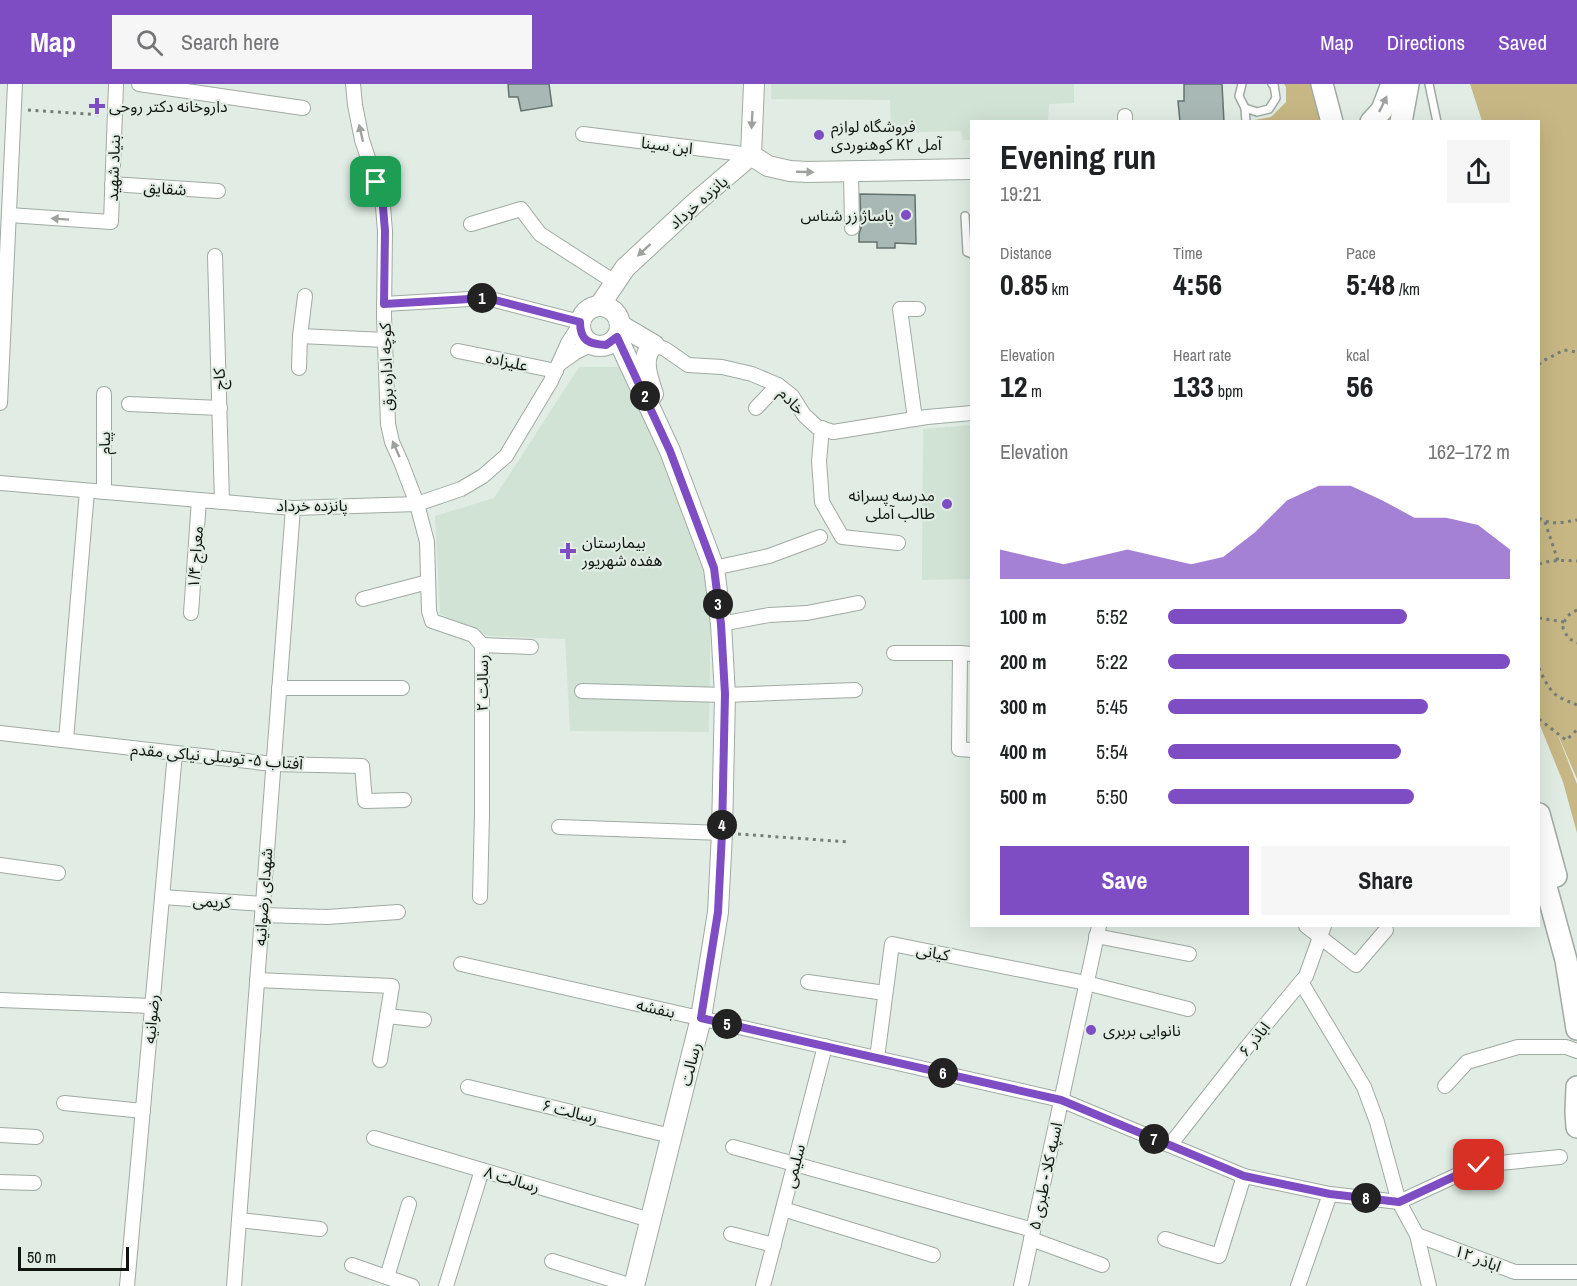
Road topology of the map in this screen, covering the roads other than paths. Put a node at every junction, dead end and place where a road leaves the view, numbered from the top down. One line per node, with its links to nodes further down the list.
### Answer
1 (15, 84): 12 (street)
2 (117, 84): 24 (street, بنیاد شهید)
3 (139, 84): 13 (street)
4 (353, 84): 35 (street, کوچه اداره برق, one-way to 4)
5 (754, 84): 21 (main road, one-way to 21)
6 (1242, 84): 14 (lane)
7 (1272, 84): 14 (lane)
8 (1322, 84): 16 (main road)
9 (1392, 84): 17 (main road, one-way to 9)
10 (1408, 84): 18 (main road)
11 (1429, 84): 19 (lane)
12 (7, 108): 26 (street)
13 (303, 108)
14 (1245, 108): 15 (lane)
15 (1246, 120)
16 (1331, 120)
17 (1373, 120)
18 (1401, 120)
19 (1437, 120)
20 (583, 134): 21 (street, ابن سینا)
21 (750, 155): 23 (main road, one-way to 23); 33 (main road, پانزده خرداد, one-way to 33)
22 (970, 169): 23 (main road)
23 (851, 171): 30 (street)
24 (112, 184): 25 (street, شقایق); 27 (street, بنیاد شهید, one-way to 27)
25 (218, 191)
26 (5, 192): 27 (street)
27 (9, 215): 38 (street)
28 (964, 216): 31 (lane)
29 (471, 224): 33 (street)
30 (852, 228)
31 (970, 253)
32 (215, 256): 52 (street, کاج)
33 (616, 283): 36 (main road, پانزده خرداد)
34 (305, 296): 41 (street)
35 (384, 304): 39 (street); 42 (street, کوچه اداره برق)
36 (600, 305): 39 (main road); 40 (main road)
37 (918, 309): 55 (street)
38 (2, 320): 50 (street)
39 (580, 324): 43 (main road); 47 (street, پانزده خرداد)
40 (618, 331): 43 (main road); 44 (main road, خادم); 57 (main road, رسالت)
41 (300, 336): 42 (street); 46 (street)
42 (385, 340): 63 (street, کوچه اداره برق, one-way to 42)
43 (592, 345): 47 (street, پانزده خرداد)
44 (654, 345): 48 (street, خادم); 57 (main road, رسالت)
45 (458, 351): 47 (street, علیزاده)
46 (299, 368)
47 (557, 368): 63 (street, پانزده خرداد)
48 (777, 385): 53 (street); 56 (street, خادم)
49 (104, 394): 60 (street, پیام)
50 (0, 403)
51 (129, 404): 52 (street)
52 (220, 408): 62 (street, کاج)
53 (756, 408)
54 (970, 413): 55 (street)
55 (915, 419): 56 (street)
56 (822, 428): 66 (street)
57 (670, 451): 67 (main road, رسالت)
58 (0, 483): 59 (street, پانزده خرداد)
59 (87, 491): 60 (street, پانزده خرداد); 83 (street)
60 (104, 492): 61 (street, پانزده خرداد)
61 (199, 500): 62 (street, پانزده خرداد); 71 (street, معراج ۱/۴)
62 (222, 502): 64 (street, پانزده خرداد)
63 (417, 504): 64 (street, پانزده خرداد); 68 (street, رسالت ۲)
64 (293, 508): 77 (street, شهدای رضوانیه)
65 (820, 537): 67 (street)
66 (898, 543)
67 (714, 568): 72 (main road, رسالت)
68 (429, 582): 69 (street); 73 (street, رسالت ۲)
69 (363, 599)
70 (858, 603): 72 (street)
71 (191, 613)
72 (721, 624): 81 (main road, رسالت)
73 (482, 645): 74 (street); 95 (street, رسالت ۲)
74 (531, 647)
75 (894, 653): 76 (street)
76 (966, 653): 84 (street)
77 (279, 688): 78 (street); 86 (street, شهدای رضوانیه)
78 (402, 688)
79 (855, 690): 81 (street)
80 (582, 691): 81 (street)
81 (725, 694): 90 (main road, رسالت)
82 (0, 733): 83 (street, آفتاب ۵- توسلی نیاکی مقدم)
83 (66, 740): 85 (street, آفتاب ۵- توسلی نیاکی مقدم)
84 (965, 749)
85 (175, 753): 86 (street, آفتاب ۵- توسلی نیاکی مقدم); 94 (street, رضوانیه)
86 (273, 764): 87 (street, آفتاب ۵- توسلی نیاکی مقدم); 96 (street, شهدای رضوانیه)
87 (404, 800)
88 (1540, 818): 102 (main road)
89 (559, 827): 90 (street)
90 (722, 833): 113 (main road, رسالت)
91 (1540, 864): 102 (main road)
92 (0, 865): 93 (street)
93 (58, 873)
94 (162, 897): 96 (street, کریمی); 110 (street, رضوانیه)
95 (480, 897)
96 (262, 909): 97 (street, کریمی); 104 (street, شهدای رضوانیه)
97 (398, 912)
98 (1386, 930): 100 (street)
99 (1097, 931): 101 (street); 107 (street, اسپه کلا - طبری ۵)
100 (1322, 931): 106 (street, اباذر ۶)
101 (1190, 954)
102 (1571, 954): 115 (main road)
103 (461, 964): 113 (street, بنفشه)
104 (257, 980): 112 (street); 143 (street, شهدای رضوانیه)
105 (808, 982): 108 (street)
106 (1301, 982): 131 (street, اباذر ۶); 140 (street)
107 (1086, 983): 108 (street, کیانی); 111 (street); 123 (street, اسپه کلا - طبری ۵)
108 (885, 993): 118 (street, کیانی)
109 (0, 1000): 110 (street)
110 (152, 1006): 125 (street, رضوانیه)
111 (1188, 1009)
112 (387, 1017): 114 (street); 119 (street)
113 (701, 1018): 116 (street, بنفشه); 128 (main road, رسالت)
114 (424, 1020)
115 (1577, 1029)
116 (825, 1047): 118 (street, بنفشه); 134 (street, سلیمی)
117 (1577, 1051): 120 (street)
118 (877, 1058): 123 (street, بنفشه)
119 (380, 1060)
120 (1445, 1086)
121 (468, 1087): 128 (street, رسالت ۶)
122 (1577, 1087): 126 (main road)
123 (1061, 1100): 131 (street, بنفشه); 148 (street, اسپه کلا - طبری ۵)
124 (64, 1103): 125 (street)
125 (143, 1111): 157 (street, رضوانیه)
126 (1577, 1127)
127 (0, 1135): 129 (street)
128 (672, 1136): 144 (main road, رسالت)
129 (36, 1137)
130 (374, 1138): 135 (street, رسالت ۸)
131 (1170, 1145): 136 (street, بنفشه)
132 (733, 1147): 134 (street)
133 (1560, 1157): 140 (street)
134 (795, 1164): 142 (street, سلیمی); 148 (street)
135 (482, 1170): 144 (street, رسالت ۸); 160 (street)
136 (1244, 1176): 139 (street, بنفشه); 149 (street)
137 (0, 1182): 138 (street)
138 (34, 1183)
139 (1330, 1194): 140 (street, بنفشه); 164 (street)
140 (1399, 1202): 147 (street)
141 (409, 1204): 156 (street)
142 (783, 1209): 150 (street, سلیمی); 151 (street)
143 (239, 1220): 145 (street); 158 (street, شهدای رضوانیه)
144 (650, 1220): 161 (main road, رسالت)
145 (320, 1229)
146 (731, 1234): 150 (street)
147 (1417, 1234): 155 (street, اباذر ۱۲); 165 (street)
148 (1032, 1235): 154 (street); 163 (street, اسپه کلا - طبری ۵)
149 (1166, 1239)
150 (774, 1245): 162 (street, سلیمی)
151 (933, 1255)
152 (552, 1261): 161 (street)
153 (352, 1265): 156 (street)
154 (1102, 1266)
155 (1577, 1272)
156 (387, 1277): 159 (street)
157 (128, 1286)
158 (234, 1286)
159 (412, 1286)
160 (446, 1286)
161 (633, 1286)
162 (763, 1286)
163 (1021, 1286)
164 (1298, 1286)
165 (1429, 1286)

